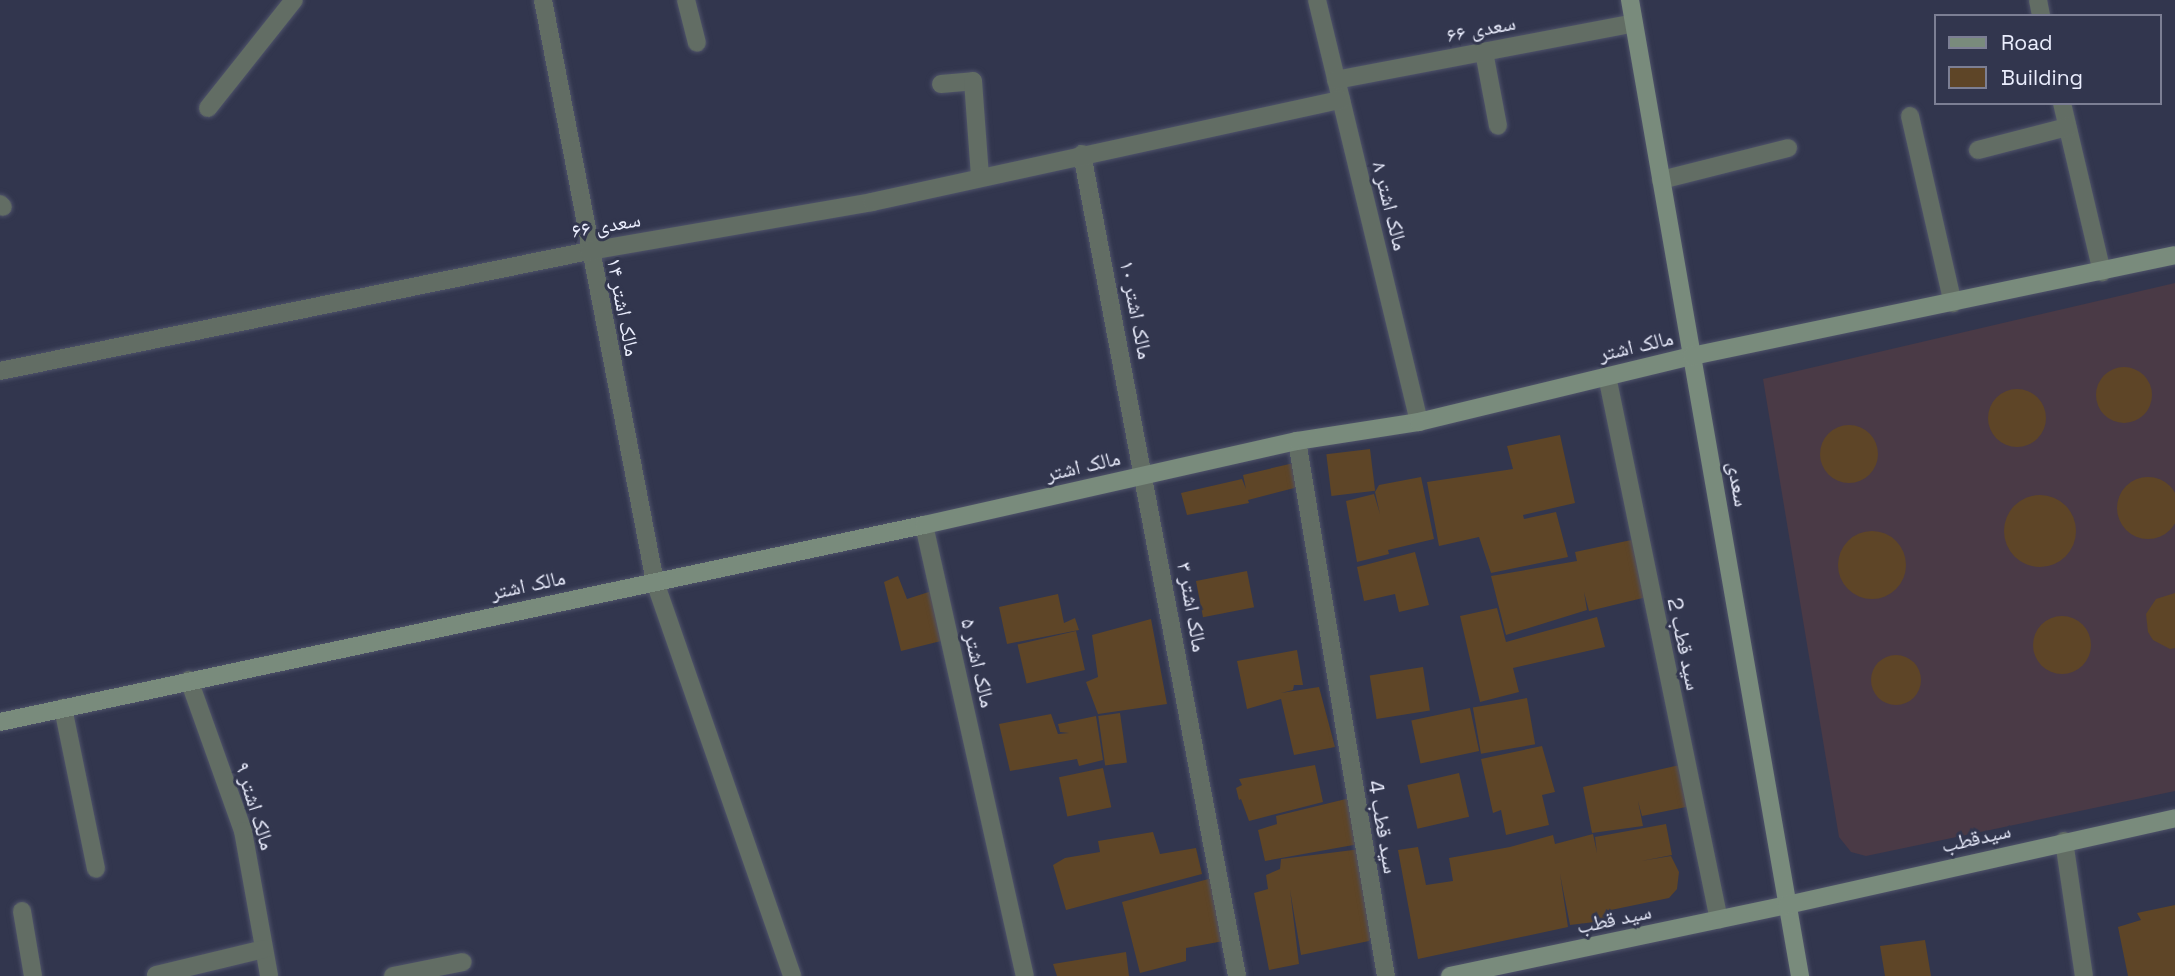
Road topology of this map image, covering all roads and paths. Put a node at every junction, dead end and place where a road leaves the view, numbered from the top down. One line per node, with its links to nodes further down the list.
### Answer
1 (294, 0): 13 (street)
2 (543, 0): 22 (street, مالک اشتر ۱۴)
3 (686, 0): 7 (street)
4 (1317, 0): 9 (street, مالک اشتر ۸)
5 (1630, 0): 6 (street, سعدی)
6 (1634, 23): 8 (street, سعدی ۶۶); 21 (street, سعدی)
7 (697, 43)
8 (1484, 52): 9 (street, سعدی ۶۶); 15 (street)
9 (1336, 80): 11 (street, مالک اشتر ۸)
10 (941, 84): 20 (street)
11 (1341, 100): 19 (street, سعدی ۶۶); 29 (street, مالک اشتر ۸)
12 (2062, 105): 16 (street)
13 (208, 108)
14 (1910, 116): 25 (street)
15 (1498, 126)
16 (2067, 127): 18 (street); 24 (street)
17 (1788, 148): 21 (street)
18 (1978, 150)
19 (1082, 154): 20 (street, سعدی ۶۶); 31 (street, مالک اشتر ۱۰)
20 (980, 177): 22 (street, سعدی ۶۶)
21 (1661, 180): 26 (street, سعدی)
22 (589, 251): 27 (street, سعدی ۶۶); 33 (street, مالک اشتر ۱۴)
23 (2175, 256): 24 (street, مالک اشتر)
24 (2102, 272): 25 (street, مالک اشتر)
25 (1954, 303): 26 (street, مالک اشتر)
26 (1692, 356): 28 (street, مالک اشتر); 40 (street, سعدی)
27 (0, 370)
28 (1607, 376): 29 (street, مالک اشتر); 42 (street, سید قطب 2)
29 (1419, 422): 30 (street, مالک اشتر)
30 (1297, 441): 31 (street, مالک اشتر); 53 (street, سید قطب 4)
31 (1145, 475): 32 (street, مالک اشتر); 52 (street, مالک اشتر ۳)
32 (924, 525): 33 (street, مالک اشتر); 51 (street, مالک اشتر ۵)
33 (654, 582): 34 (street, مالک اشتر); 50 (street, مالک اشتر ۱۴)
34 (189, 680): 35 (street, مالک اشتر); 43 (street, مالک اشتر ۹)
35 (63, 708): 36 (street, مالک اشتر); 39 (street)
36 (0, 722)
37 (2175, 818): 38 (street, سیدقطب)
38 (2064, 841): 40 (street, سیدقطب); 56 (street)
39 (96, 869)
40 (1787, 905): 42 (street, سید قطب); 55 (street, سعدی)
41 (22, 911): 47 (street)
42 (1718, 920): 45 (street, سید قطب)
43 (264, 949): 46 (street); 48 (street, مالک اشتر ۹)
44 (463, 962): 49 (street)
45 (1496, 971): 54 (street, سید قطب)
46 (156, 975)
47 (33, 976)
48 (269, 976)
49 (393, 976)
50 (792, 976)
51 (1025, 976)
52 (1237, 976)
53 (1386, 976)
54 (1450, 976)
55 (1800, 976)
56 (2084, 976)

